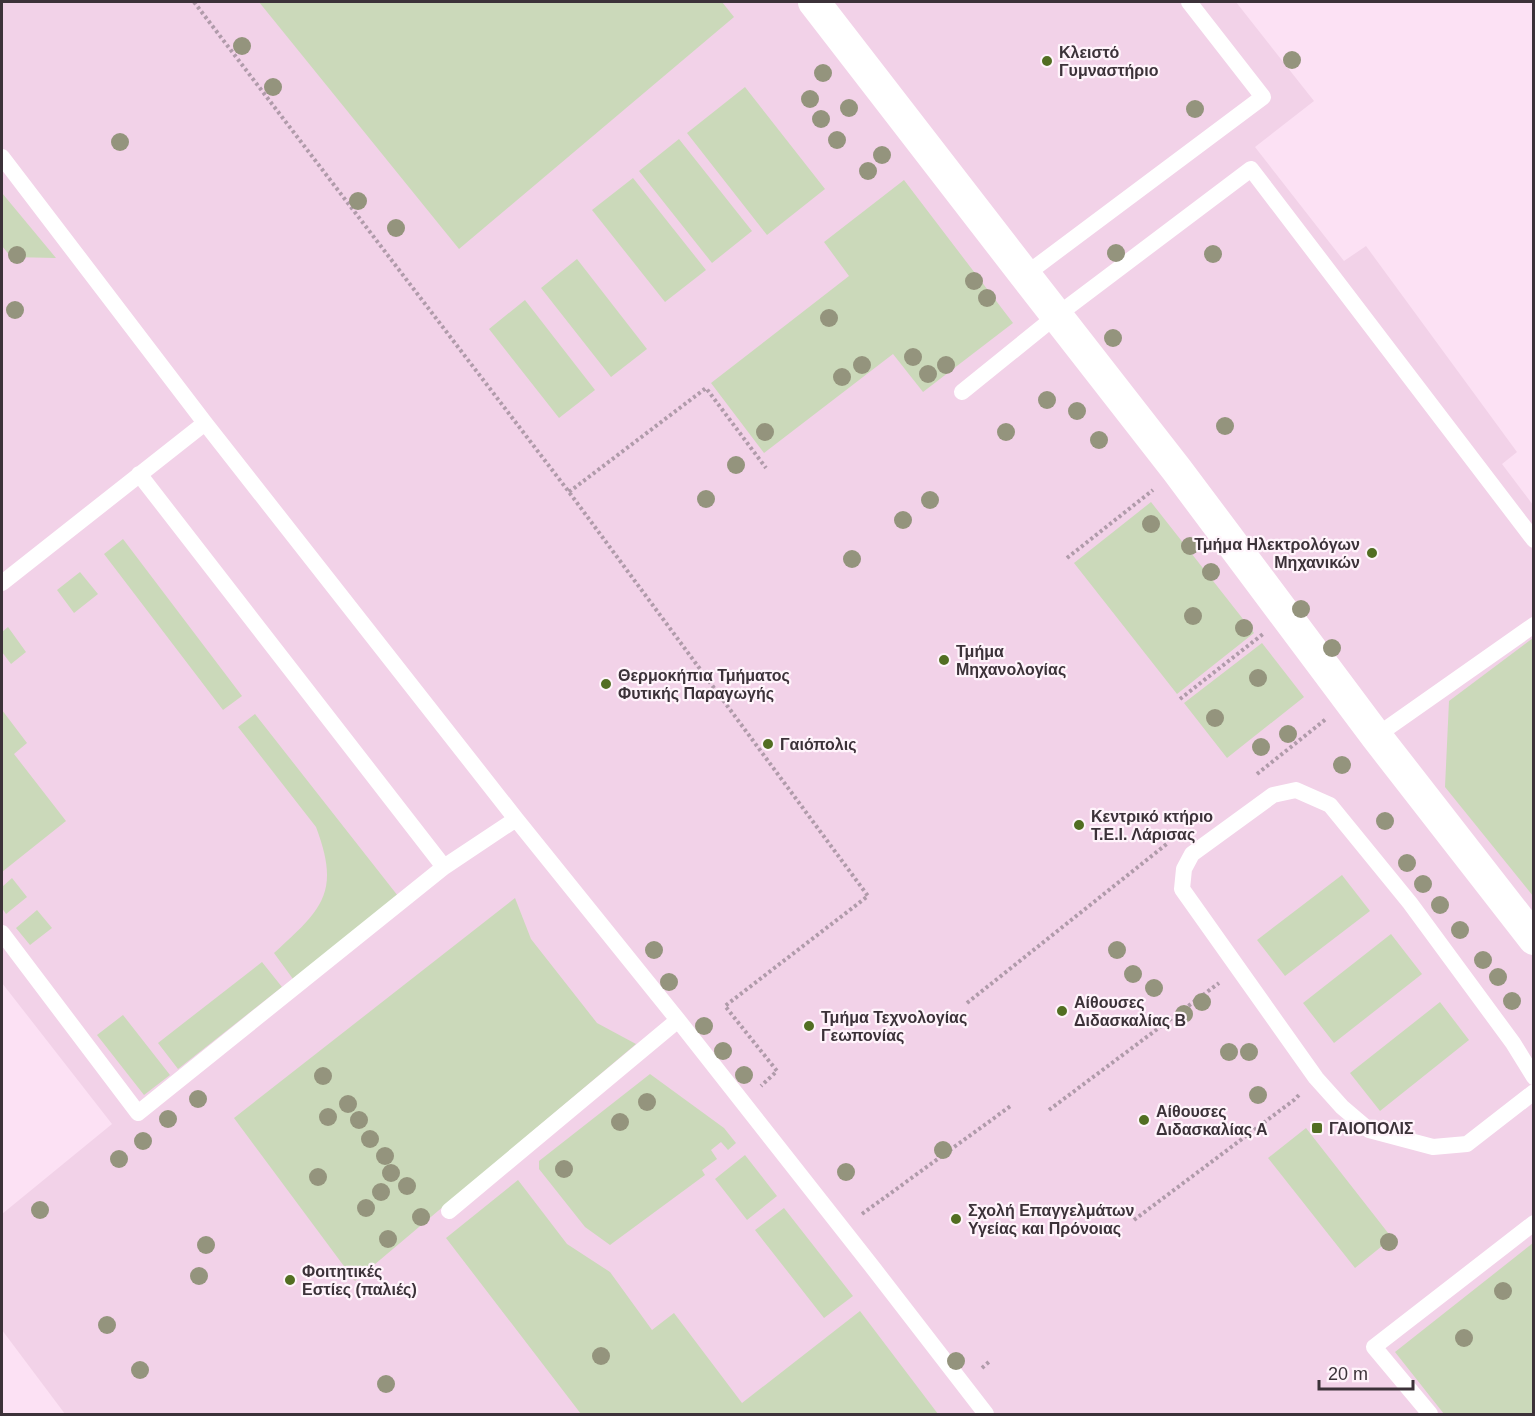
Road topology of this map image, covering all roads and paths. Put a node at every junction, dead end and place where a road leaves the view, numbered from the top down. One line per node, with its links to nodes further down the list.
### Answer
1 (194, 2): 12 (path)
2 (1189, 2): 5 (lane)
3 (820, 4): 5 (street)
4 (2, 157): 8 (lane)
5 (1025, 275): 6 (street)
6 (1056, 316): 7 (lane); 10 (street); 13 (lane)
7 (962, 392)
8 (205, 423): 11 (lane); 22 (lane)
9 (766, 468): 12 (path)
10 (1177, 470): 14 (path); 20 (street)
11 (139, 474): 15 (lane); 24 (lane)
12 (569, 492): 33 (path)
13 (1533, 540)
14 (1067, 558)
15 (2, 583)
16 (1533, 625): 20 (lane)
17 (1263, 634): 18 (path)
18 (1180, 699)
19 (1328, 717): 21 (path)
20 (1376, 736): 26 (street)
21 (1254, 776)
22 (516, 819): 24 (lane); 29 (lane)
23 (1170, 842): 28 (path)
24 (444, 867): 25 (lane)
25 (2, 933)
26 (1533, 939)
27 (1238, 968): 30 (lane); 31 (lane); 35 (path)
28 (966, 1003)
29 (678, 1020): 33 (lane); 36 (lane)
30 (1533, 1077)
31 (1316, 1078): 32 (lane); 38 (path)
32 (1533, 1092)
33 (743, 1102): 40 (lane)
34 (1012, 1105): 37 (path)
35 (1049, 1110)
36 (449, 1211)
37 (862, 1215)
38 (1134, 1220)
39 (1533, 1223): 41 (lane)
40 (986, 1414)
41 (1430, 1414)

